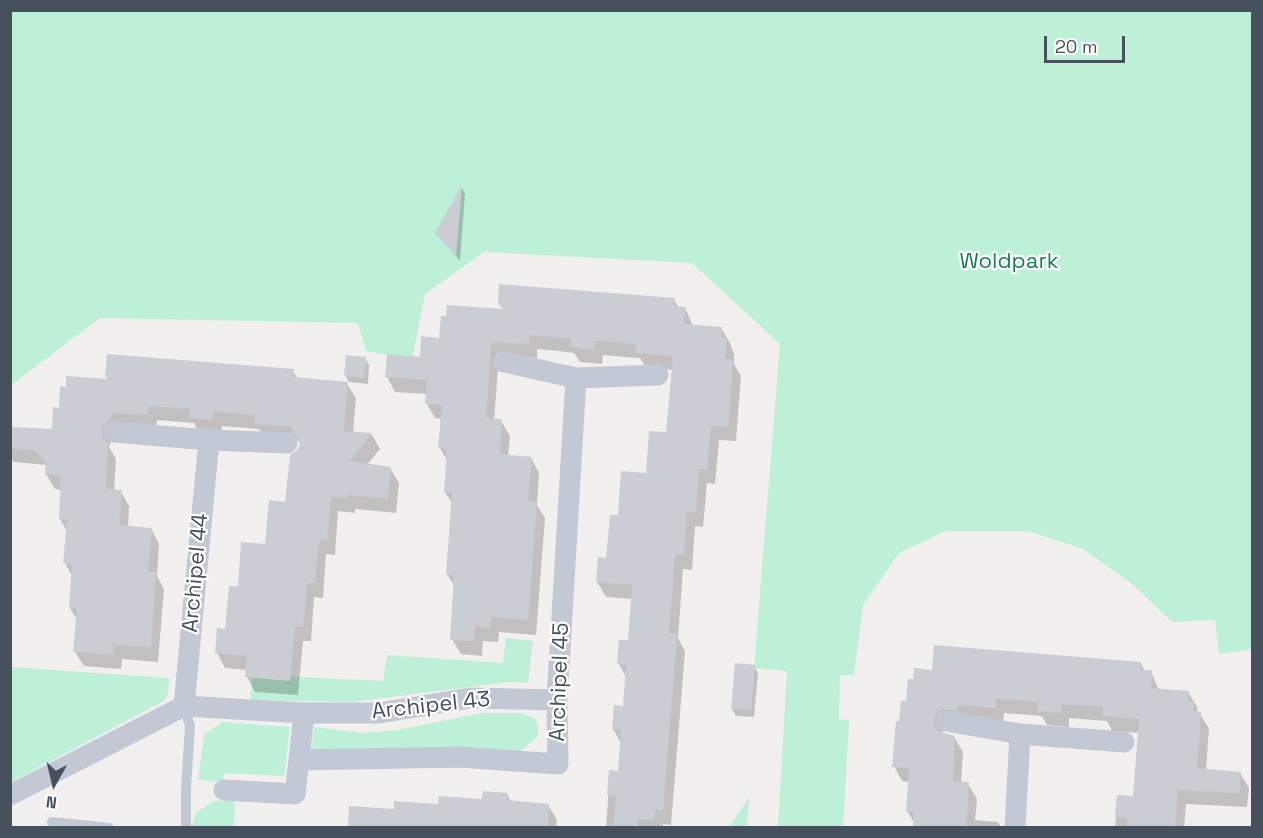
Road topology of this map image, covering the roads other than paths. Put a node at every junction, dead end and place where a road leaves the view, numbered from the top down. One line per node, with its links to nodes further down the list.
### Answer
1 (504, 362): 3 (street)
2 (658, 375): 3 (street)
3 (576, 378): 7 (street, Archipel 45)
4 (114, 432): 5 (street)
5 (208, 440): 6 (street); 8 (street, Archipel 44)
6 (287, 444)
7 (557, 700): 9 (street, Archipel 43); 13 (street, Archipel 45)
8 (184, 706): 9 (street, Archipel 43); 15 (street); 18 (lane)
9 (304, 714): 13 (street)
10 (946, 721): 11 (street)
11 (1020, 734): 12 (street); 19 (street)
12 (1124, 741)
13 (299, 759): 14 (street)
14 (224, 790)
15 (10, 795)
16 (52, 822): 17 (lane)
17 (109, 828)
18 (186, 828)
19 (1015, 828)

